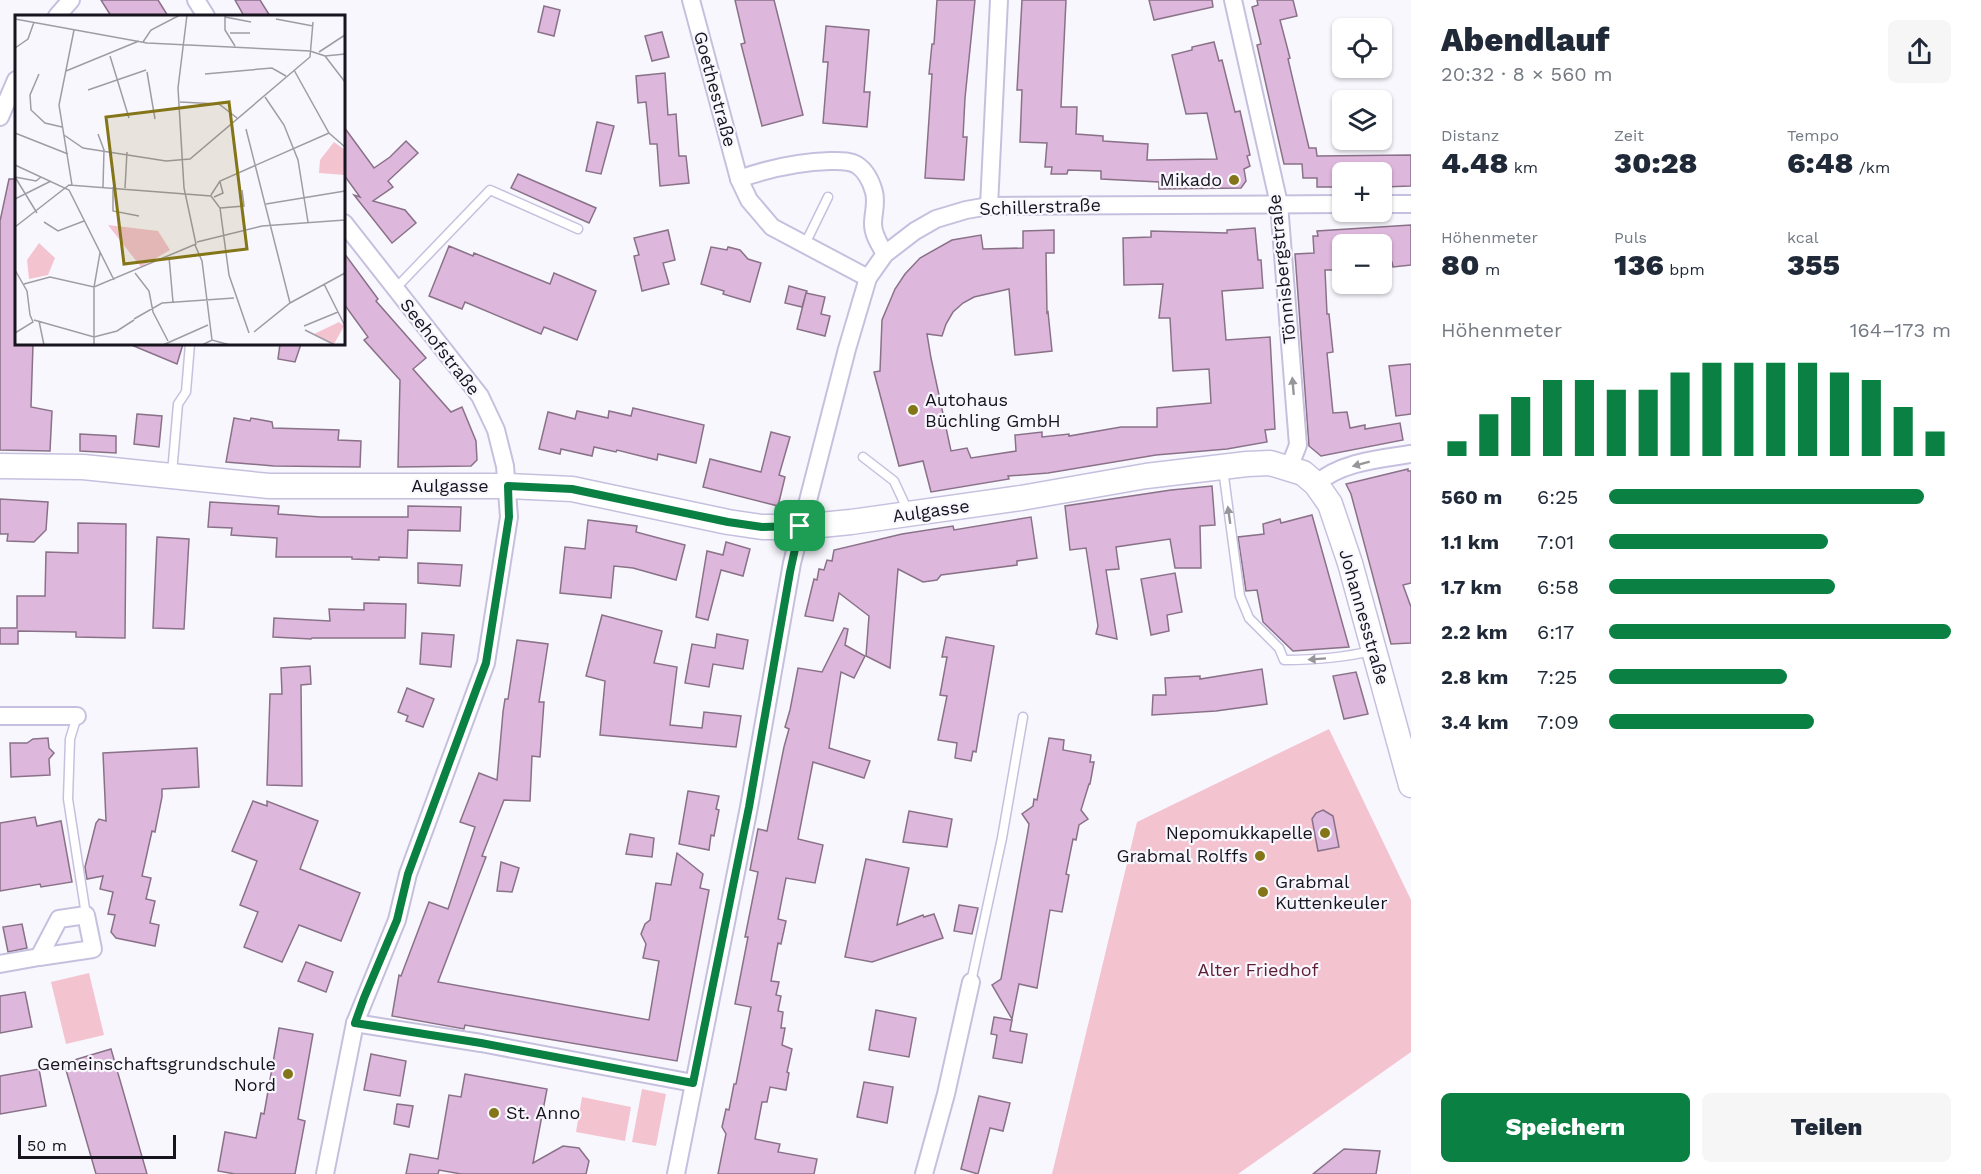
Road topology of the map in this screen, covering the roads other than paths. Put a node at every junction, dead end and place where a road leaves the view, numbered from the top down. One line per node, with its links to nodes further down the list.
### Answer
1 (71, 0): 6 (street)
2 (196, 0): 7 (street)
3 (691, 0): 10 (street, Goethestraße)
4 (999, 0): 16 (street)
5 (1233, 0): 12 (street, Tönnisbergstraße)
6 (58, 15)
7 (205, 15)
8 (15, 82): 9 (street)
9 (0, 117)
10 (739, 178): 19 (street, Goethestraße); 20 (street)
11 (828, 197): 19 (lane)
12 (1279, 204): 13 (street, Schillerstraße); 16 (street, Schillerstraße); 28 (street, Tönnisbergstraße, one-way to 12)
13 (1332, 204)
14 (1392, 204): 15 (street)
15 (1411, 204)
16 (989, 206): 20 (street, Schillerstraße)
17 (345, 224): 22 (street, Seehofstraße)
18 (578, 229): 22 (lane)
19 (805, 244): 21 (street, Goethestraße)
20 (885, 254): 21 (street, Schillerstraße)
21 (868, 278): 33 (street, Schillerstraße)
22 (395, 290): 31 (street, Seehofstraße)
23 (190, 345): 29 (lane)
24 (1411, 454): 30 (street, one-way to 30)
25 (863, 457): 32 (lane)
26 (0, 466): 29 (main road, Aulgasse)
27 (1222, 467): 28 (main road, Aulgasse); 32 (main road, Aulgasse); 34 (lane, one-way to 27)
28 (1289, 468): 30 (main road, Johannesstraße)
29 (171, 476): 31 (main road, Aulgasse)
30 (1316, 484): 34 (main road, Johannesstraße)
31 (508, 486): 33 (main road, Aulgasse); 44 (street, Seehofstraße)
32 (910, 514): 33 (main road, Aulgasse)
33 (800, 526): 45 (street, Schillerstraße)
34 (1375, 650): 38 (main road, Johannesstraße)
35 (0, 716): 36 (street)
36 (77, 716): 40 (lane)
37 (1023, 717): 43 (lane)
38 (1406, 741): 39 (main road, Johannesstraße)
39 (1411, 785)
40 (86, 915): 41 (street); 41 (street)
41 (39, 957): 42 (street)
42 (0, 964)
43 (971, 982): 48 (street)
44 (355, 1023): 45 (street); 46 (street, Seehofstraße)
45 (693, 1083): 47 (street, Schillerstraße)
46 (325, 1174)
47 (676, 1174)
48 (924, 1174)

